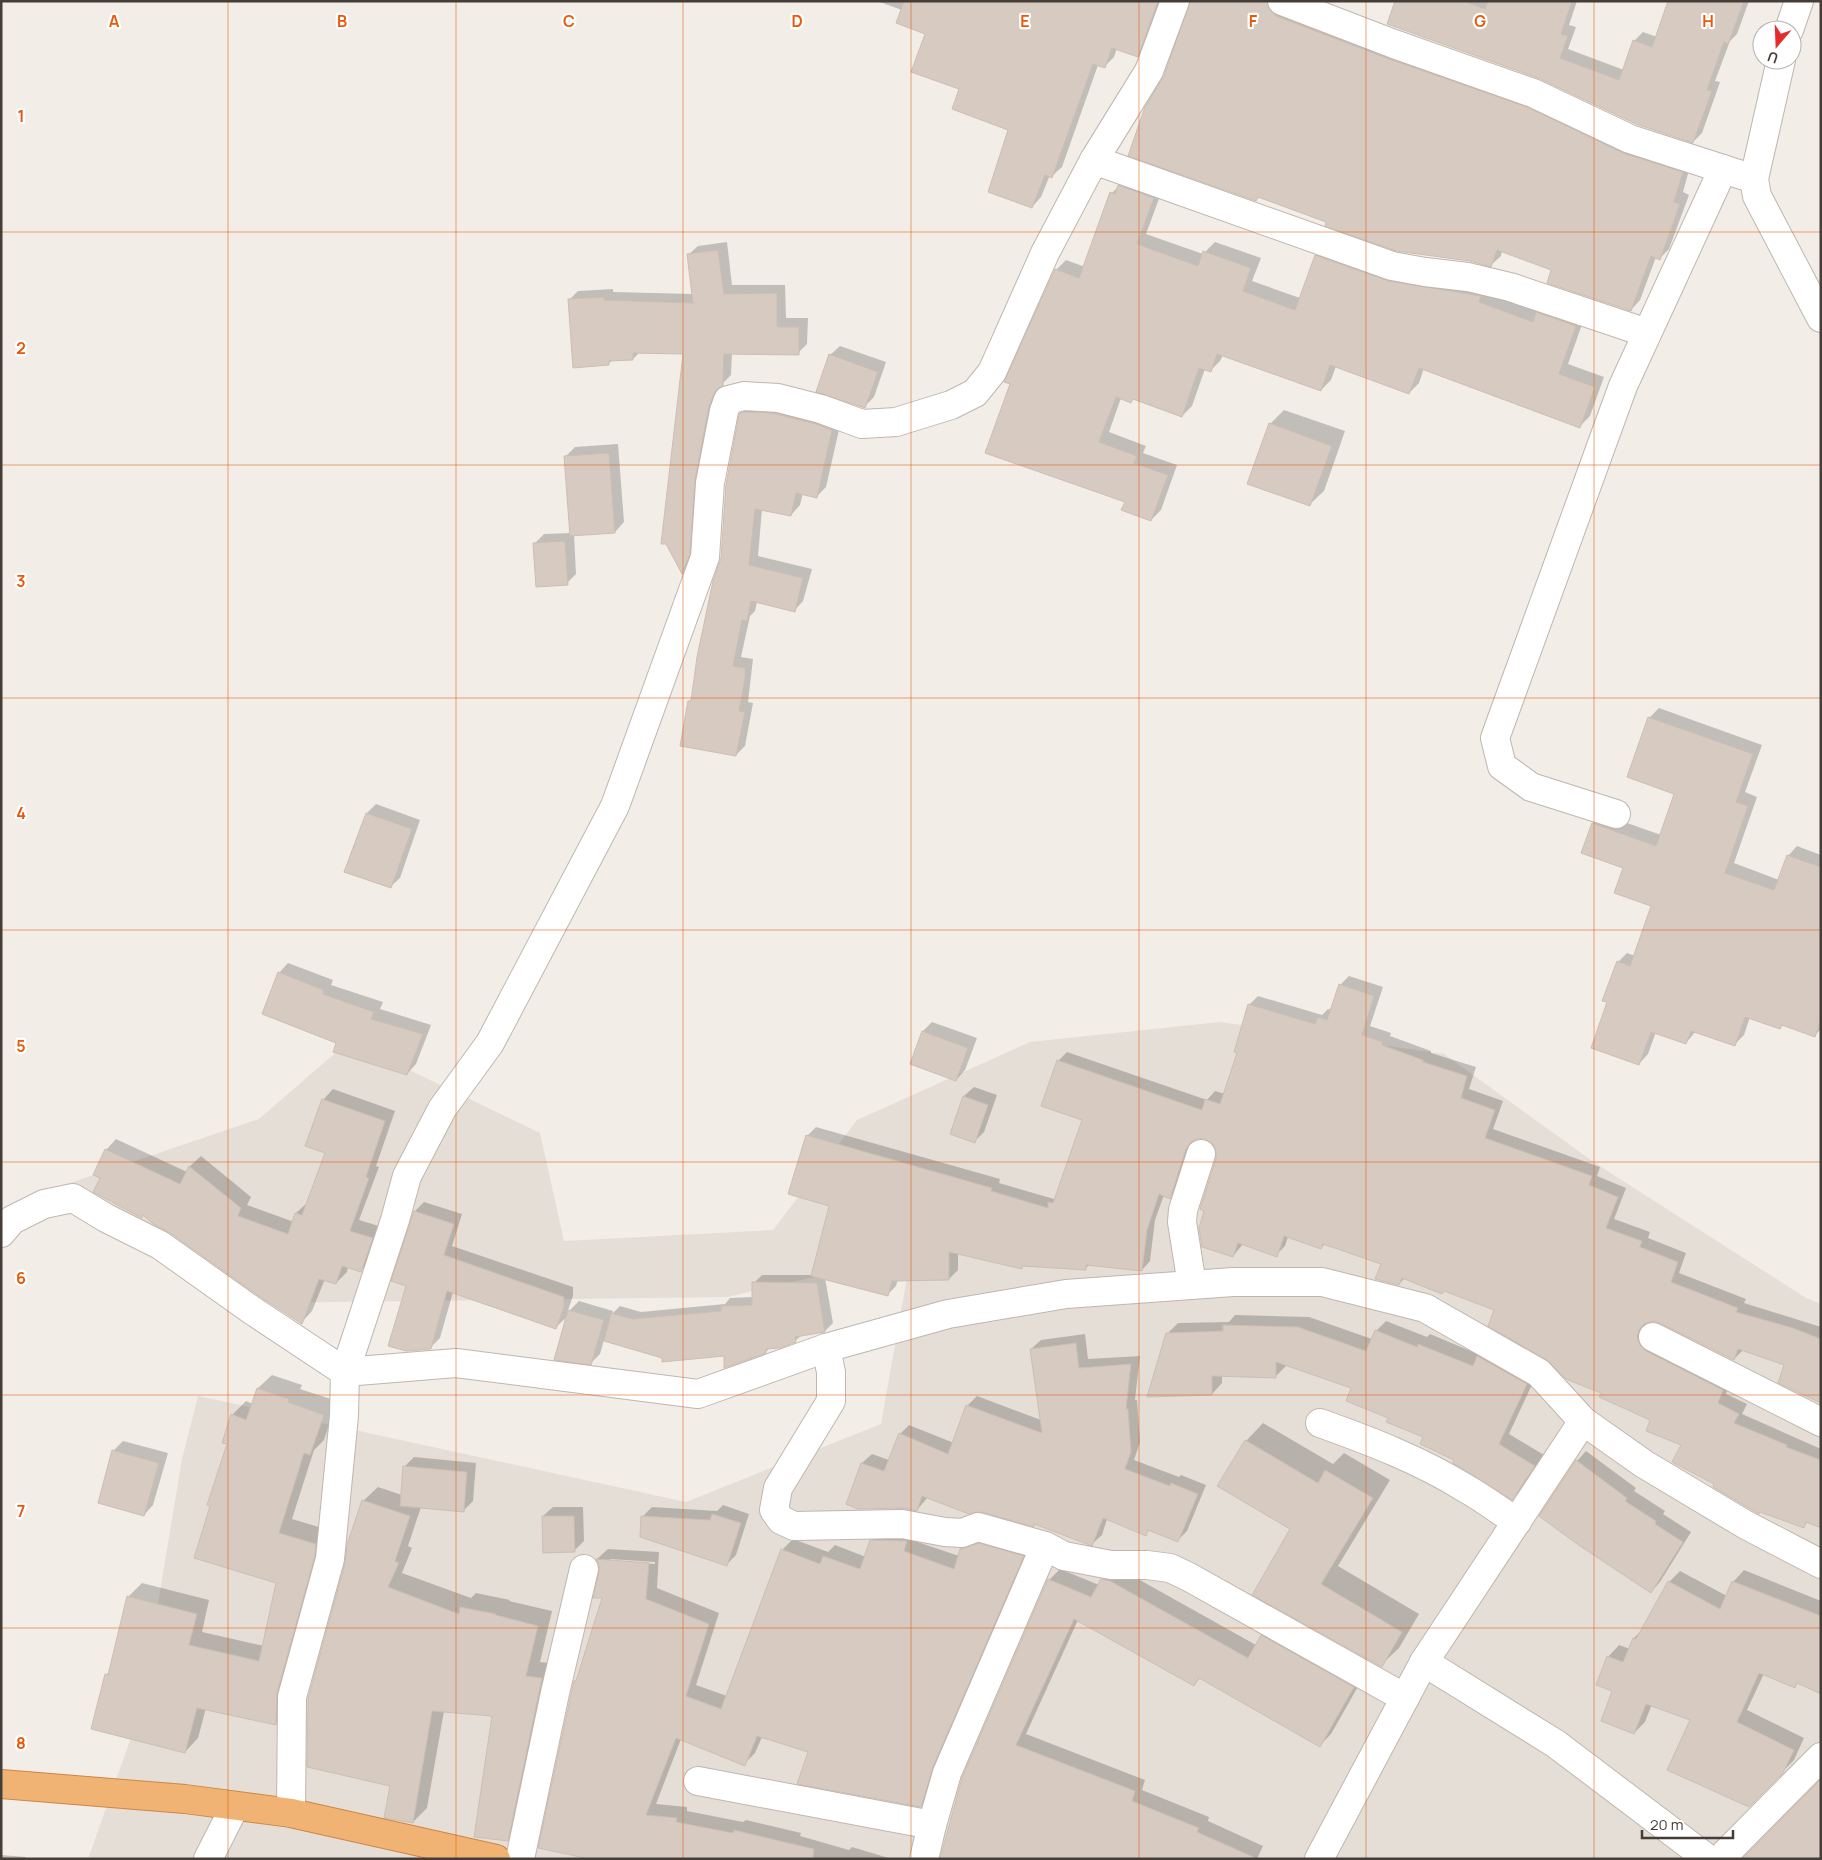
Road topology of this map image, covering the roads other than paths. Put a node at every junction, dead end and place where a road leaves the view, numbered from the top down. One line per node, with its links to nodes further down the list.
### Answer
1 (1175, 1): 6 (street)
2 (1282, 1): 7 (street)
3 (1799, 1): 4 (street)
4 (1792, 20)
5 (1779, 70): 8 (street)
6 (1094, 160): 10 (street); 17 (street)
7 (1723, 169): 8 (street); 10 (street)
8 (1754, 180): 9 (street)
9 (1821, 318)
10 (1648, 333): 11 (street)
11 (1616, 814)
12 (1201, 1154): 14 (street)
13 (1, 1233): 17 (street)
14 (1192, 1285): 16 (street); 18 (street)
15 (1653, 1337): 19 (street)
16 (826, 1348): 17 (street); 22 (street)
17 (346, 1372): 31 (street)
18 (1583, 1421): 21 (street); 23 (street)
19 (1821, 1422)
20 (1320, 1423): 21 (street)
21 (1517, 1522): 25 (street)
22 (1045, 1546): 26 (street); 32 (street)
23 (1821, 1564)
24 (584, 1569): 35 (street)
25 (1424, 1662): 26 (street); 38 (street)
26 (1405, 1698): 37 (street)
27 (1821, 1756): 39 (street)
28 (698, 1781): 32 (street)
29 (1, 1784): 30 (highway)
30 (235, 1806): 31 (highway); 33 (street)
31 (291, 1813): 34 (highway)
32 (932, 1825): 36 (street)
33 (208, 1859)
34 (496, 1859)
35 (520, 1859)
36 (924, 1859)
37 (1320, 1859)
38 (1708, 1859)
39 (1720, 1859)

